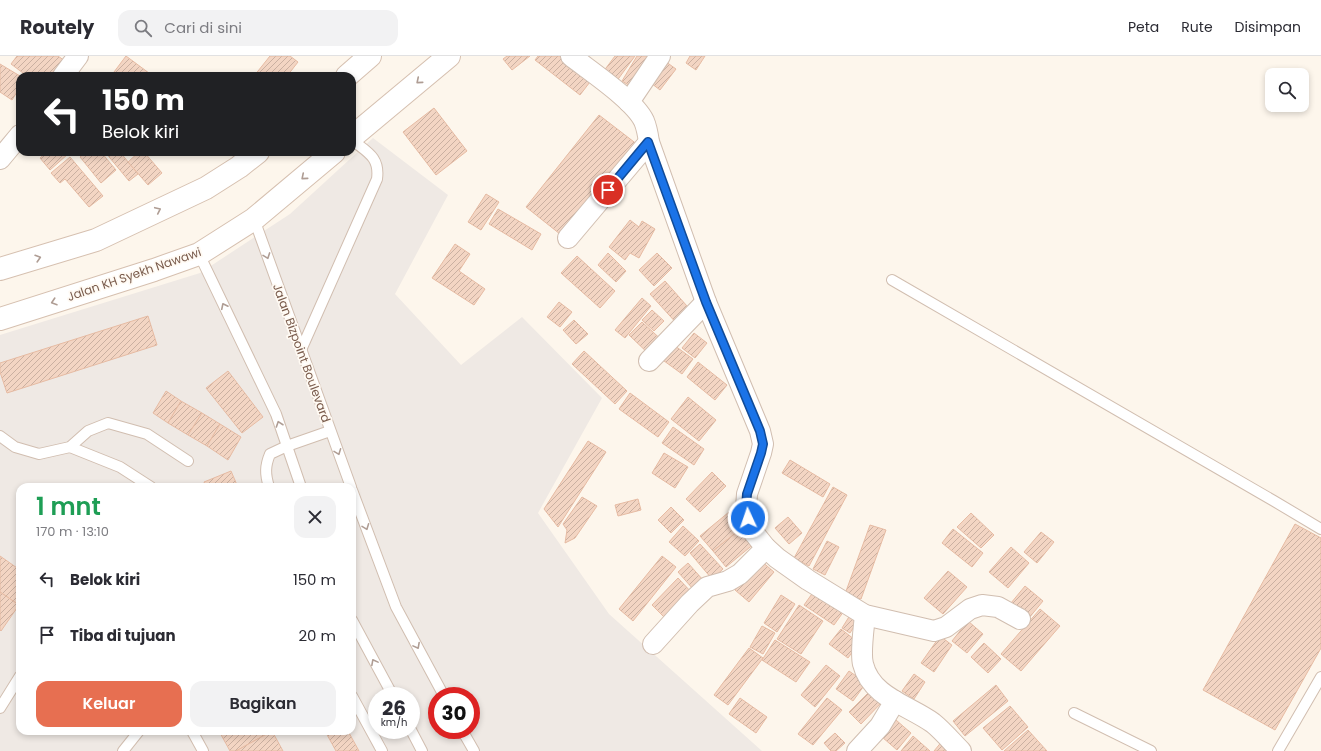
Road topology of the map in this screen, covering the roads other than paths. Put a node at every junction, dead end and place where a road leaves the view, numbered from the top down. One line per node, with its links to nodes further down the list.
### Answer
1 (78, 56): 6 (street)
2 (370, 56): 7 (main road)
3 (449, 56): 9 (main road, one-way to 9)
4 (571, 56): 8 (street)
5 (660, 56): 8 (street)
6 (66, 72)
7 (352, 72)
8 (629, 102): 11 (street)
9 (356, 136)
10 (356, 142): 21 (lane)
11 (648, 142): 15 (street); 19 (street)
12 (253, 156): 17 (main road, one-way to 12)
13 (329, 156): 14 (main road, Jalan KH Syekh Nawawi, one-way to 14)
14 (254, 219): 16 (main road, Jalan KH Syekh Nawawi); 21 (lane, Jalan Bizpoint Boulevard, one-way to 21)
15 (568, 238)
16 (199, 254): 20 (main road, Jalan KH Syekh Nawawi, one-way to 20); 25 (lane, one-way to 16)
17 (0, 269)
18 (892, 280): 33 (lane)
19 (706, 302): 22 (street); 34 (street)
20 (0, 319)
21 (301, 350): 23 (lane, Jalan Bizpoint Boulevard)
22 (649, 361)
23 (330, 431): 25 (lane); 31 (lane, Jalan Bizpoint Boulevard, one-way to 31)
24 (0, 436): 26 (lane)
25 (287, 446): 29 (lane); 30 (lane)
26 (70, 447): 27 (lane); 28 (lane)
27 (188, 461)
28 (145, 483)
29 (268, 483)
30 (300, 483)
31 (350, 483)
32 (356, 501): 42 (lane, one-way to 42)
33 (1321, 529)
34 (766, 548): 35 (street); 38 (street)
35 (865, 615): 36 (street); 43 (street)
36 (1020, 619)
37 (356, 627): 41 (lane, one-way to 37)
38 (653, 644)
39 (1321, 677): 59 (lane)
40 (16, 682): 45 (lane)
41 (388, 687)
42 (439, 687)
43 (895, 702): 56 (street); 57 (street)
44 (356, 703): 53 (lane)
45 (0, 708)
46 (1074, 713): 58 (lane)
47 (136, 735): 51 (lane)
48 (194, 735): 52 (lane)
49 (416, 739): 54 (lane)
50 (467, 739): 55 (lane)
51 (122, 751)
52 (203, 751)
53 (382, 751)
54 (422, 751)
55 (474, 751)
56 (857, 751)
57 (961, 751)
58 (1151, 751)
59 (1278, 751)

